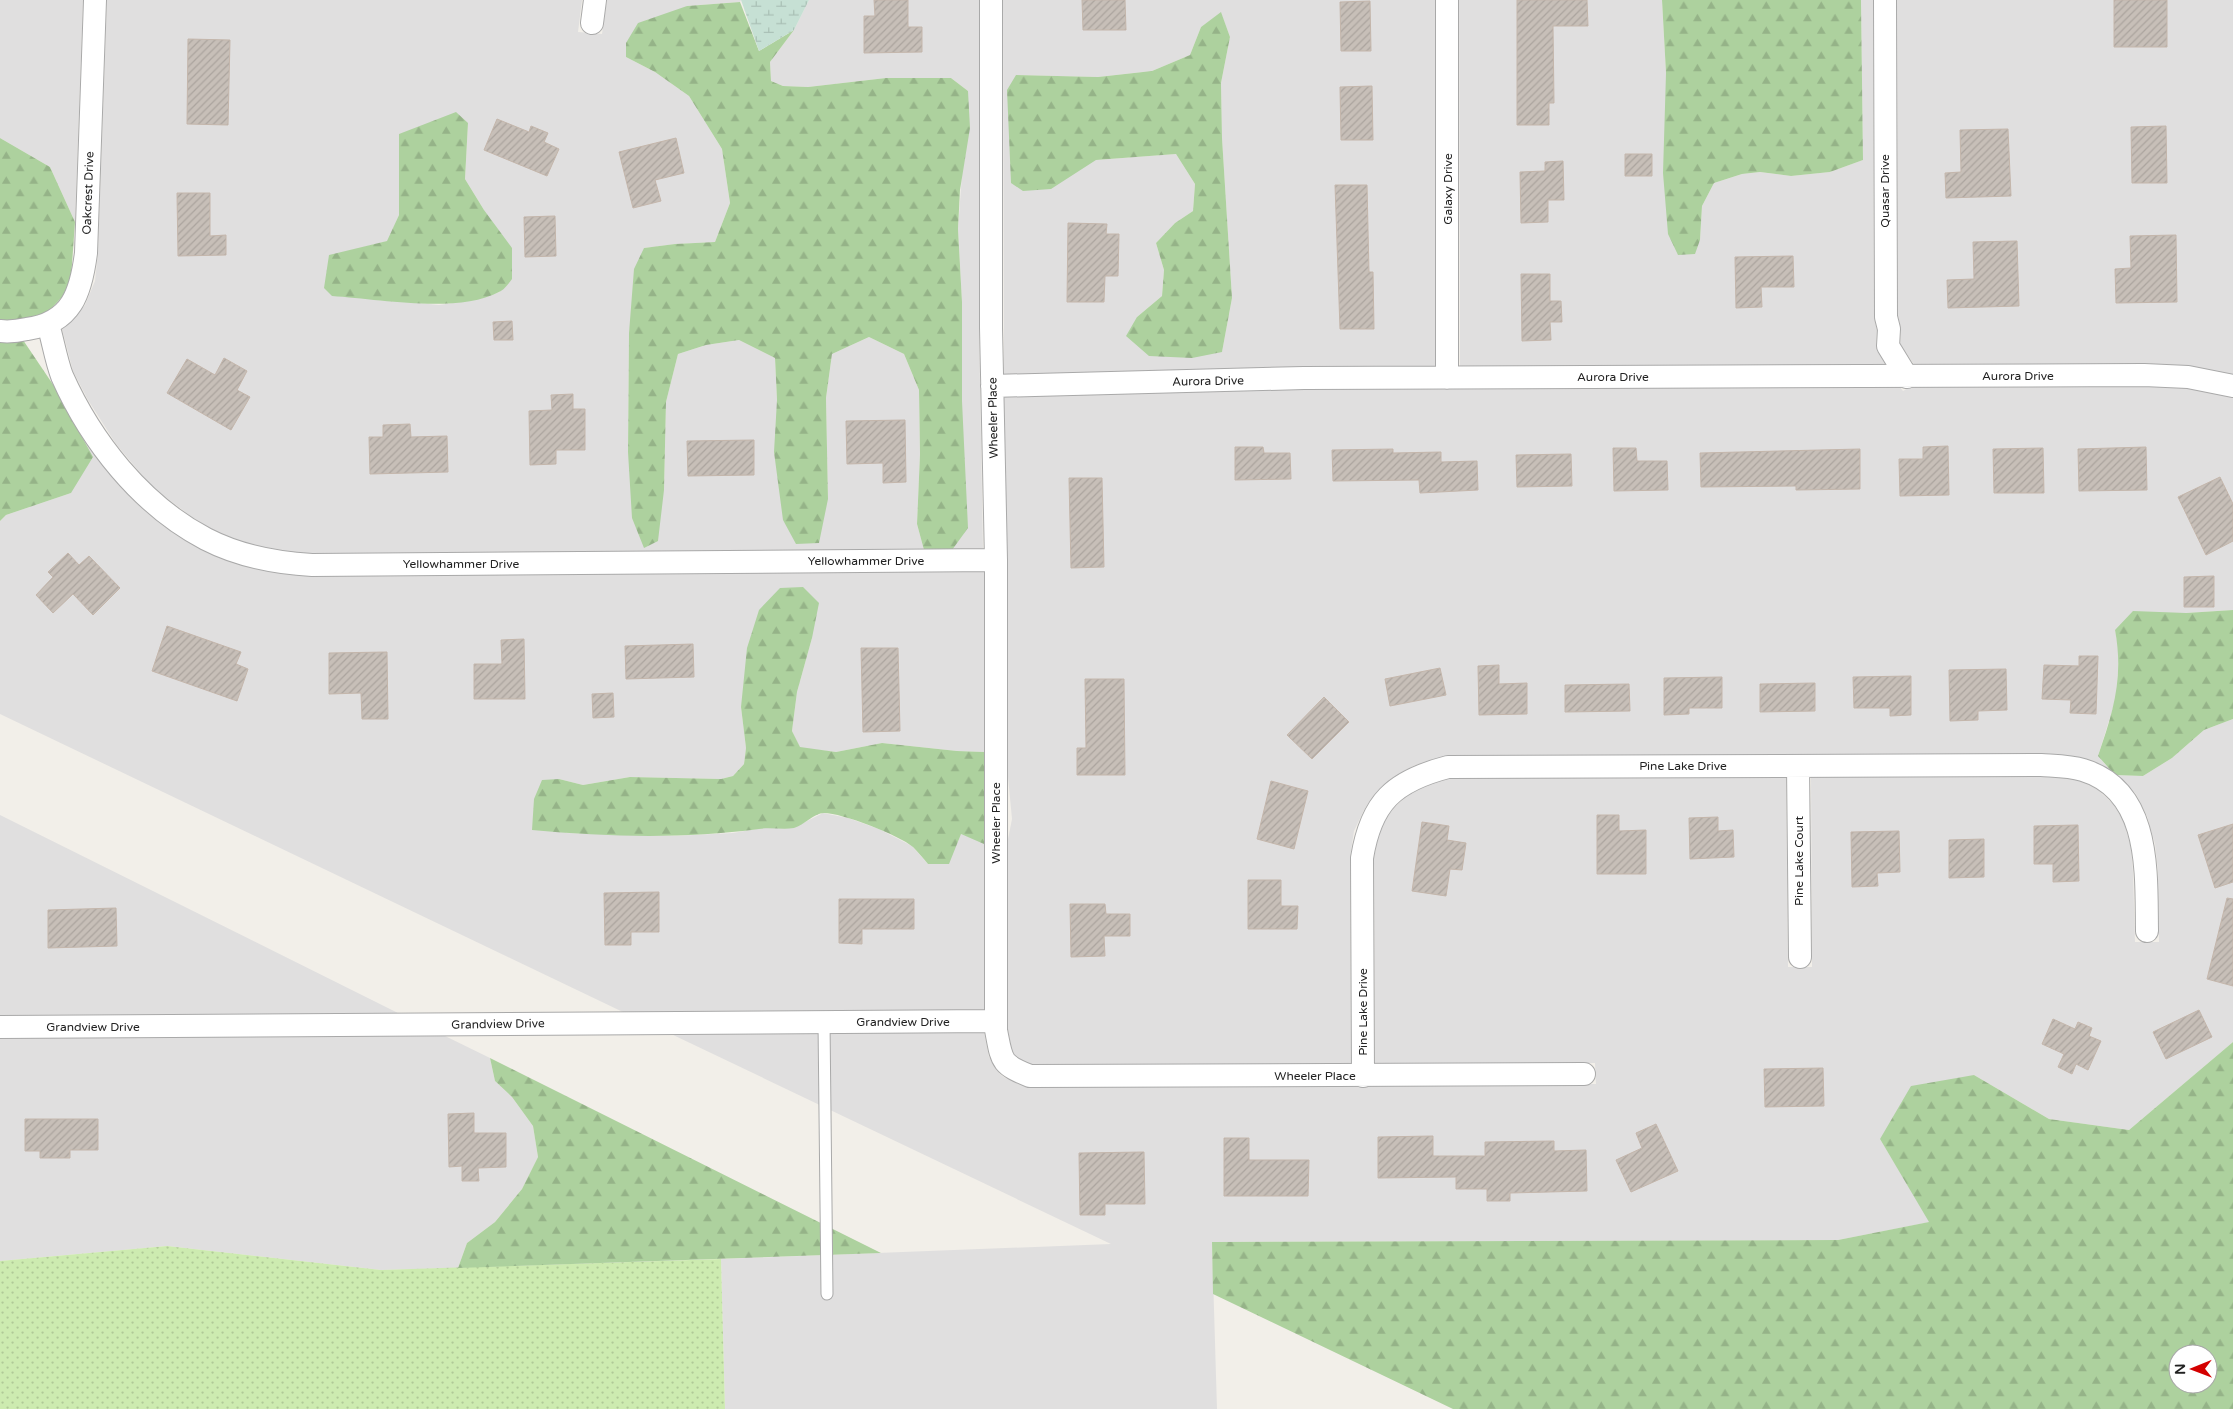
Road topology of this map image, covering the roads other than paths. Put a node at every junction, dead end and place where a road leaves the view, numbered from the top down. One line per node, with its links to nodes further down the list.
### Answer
1 (95, 0): 7 (street, Oakcrest Drive)
2 (594, 0): 6 (street)
3 (991, 0): 11 (street, Wheeler Place)
4 (1447, 0): 10 (street, Galaxy Drive)
5 (1885, 0): 9 (street, Quasar Drive)
6 (592, 23)
7 (48, 324): 8 (street, Oakcrest Drive); 13 (street, Yellowhammer Drive)
8 (0, 331)
9 (1908, 377): 10 (street, Aurora Drive); 12 (street, Aurora Drive)
10 (1447, 378): 11 (street, Aurora Drive)
11 (992, 386): 13 (street, Wheeler Place)
12 (2233, 386)
13 (996, 560): 17 (street, Wheeler Place)
14 (1798, 766): 15 (street, Pine Lake Drive); 16 (street, Pine Lake Court); 21 (street, Pine Lake Drive)
15 (2147, 931)
16 (1800, 956)
17 (996, 1021): 18 (street, Grandview Drive); 21 (street, Wheeler Place)
18 (824, 1022): 19 (street, Grandview Drive); 22 (lane)
19 (0, 1027)
20 (1584, 1074): 21 (street, Wheeler Place)
21 (1363, 1076)
22 (827, 1294)

